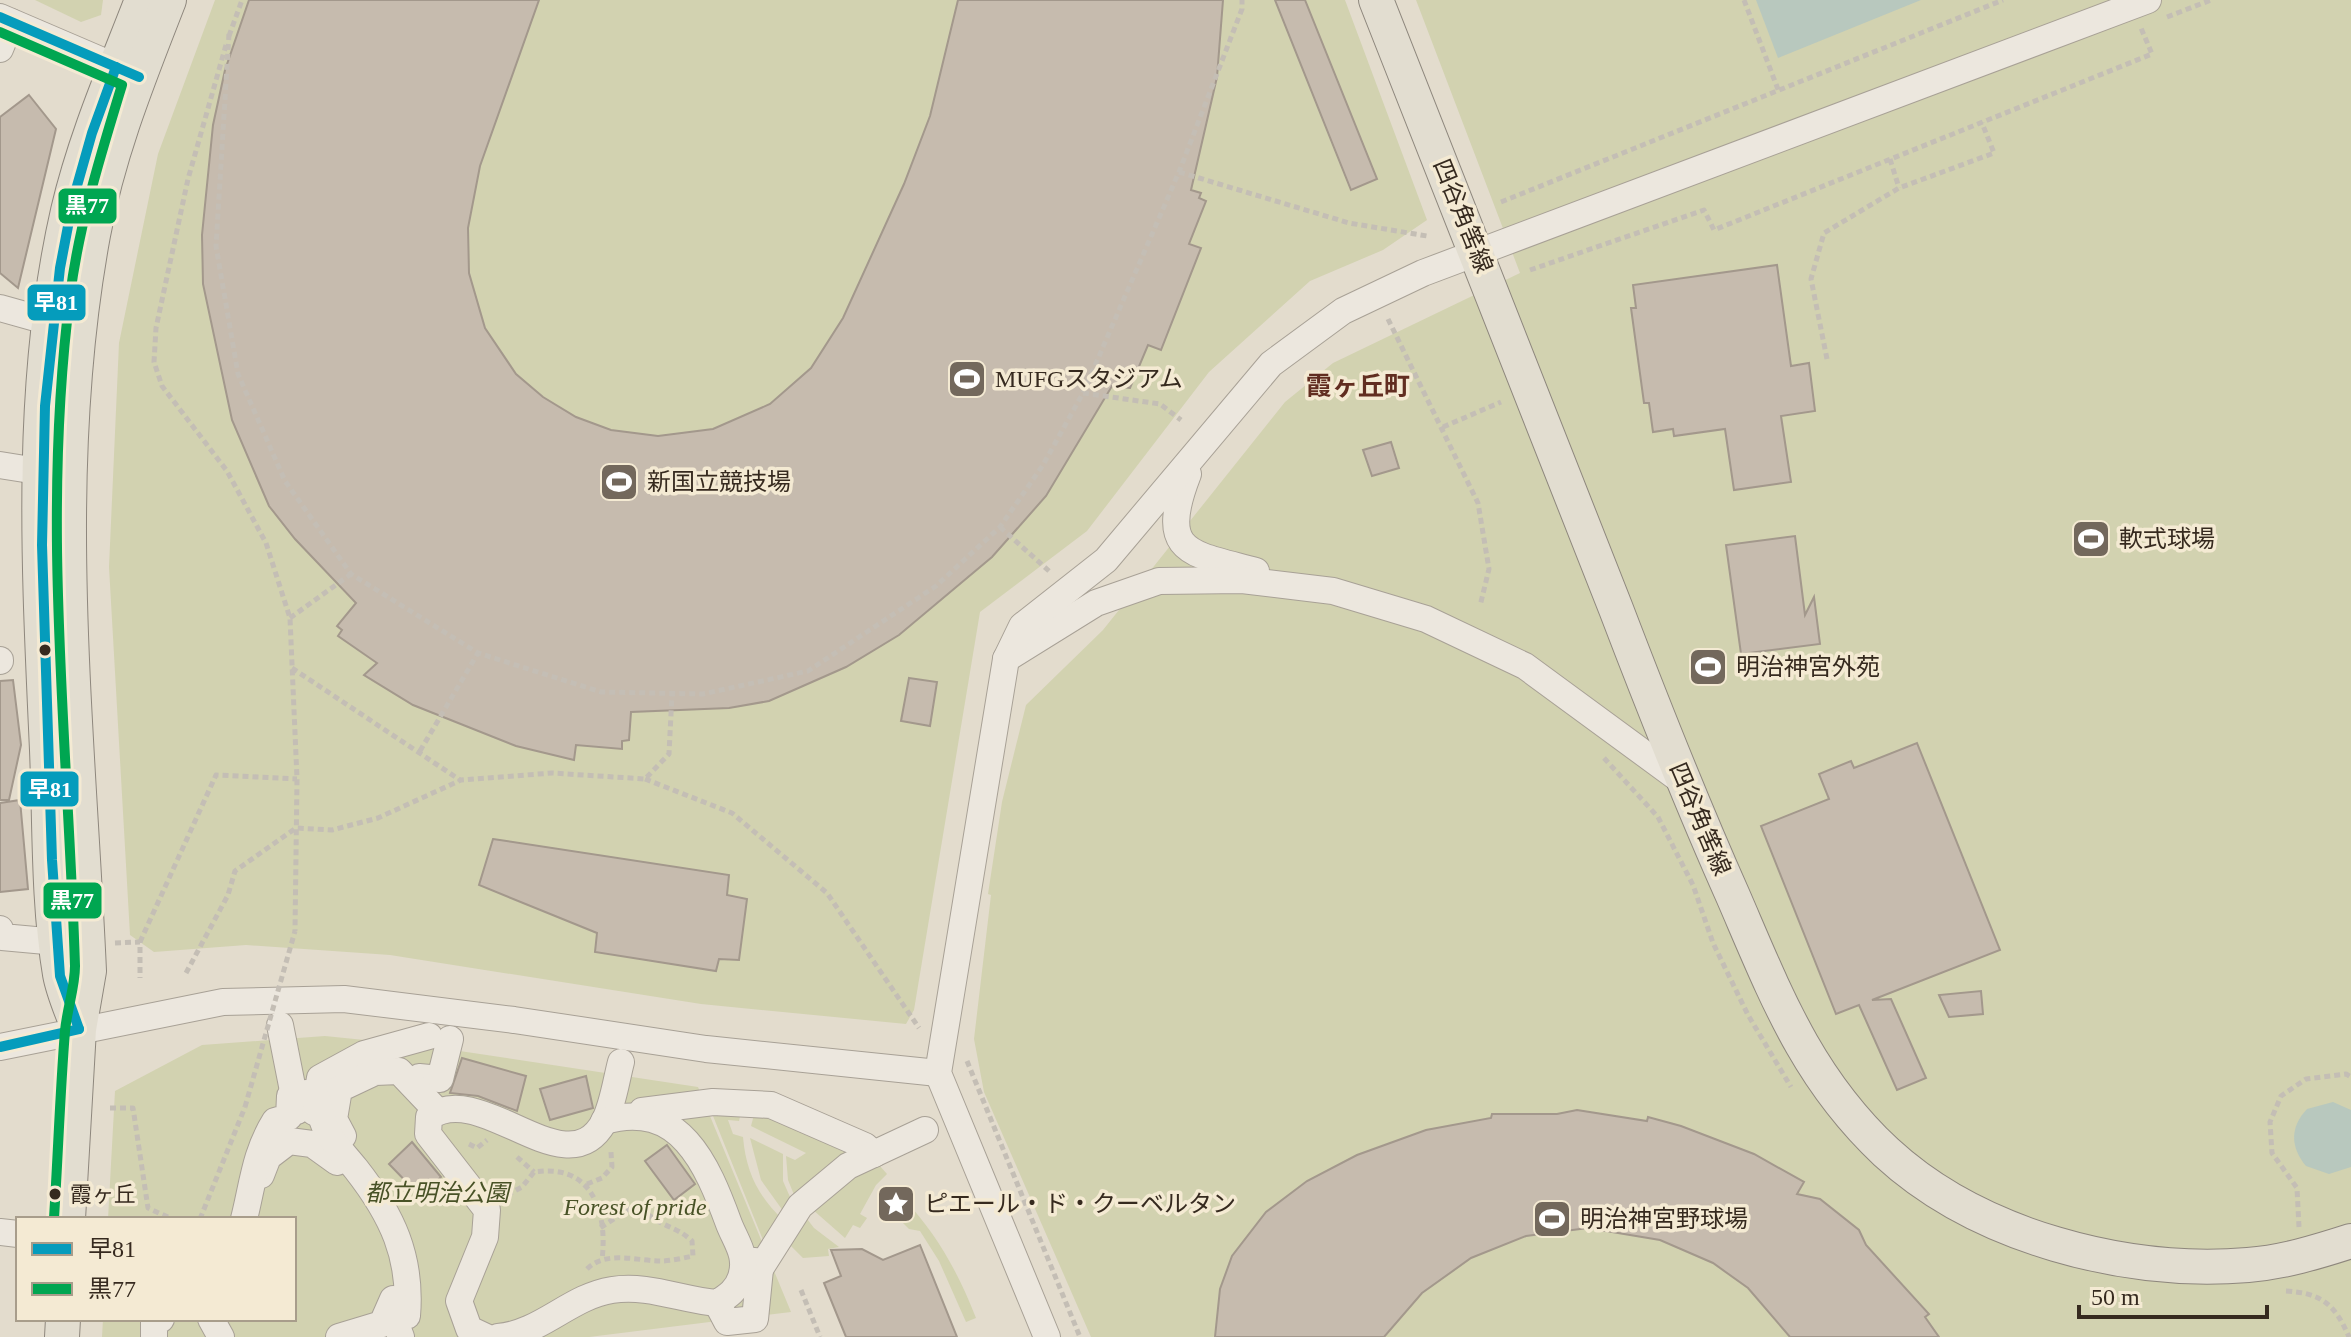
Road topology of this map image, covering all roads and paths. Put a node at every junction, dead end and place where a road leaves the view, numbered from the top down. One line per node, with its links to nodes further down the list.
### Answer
1 (142, 0): 13 (main road)
2 (169, 0): 13 (main road)
3 (242, 0): 11 (path)
4 (1242, 0): 17 (path)
5 (1376, 0): 21 (main road, 四谷角筈線)
6 (1744, 0): 14 (path)
7 (2003, 0): 14 (path)
8 (2148, 0): 21 (street)
9 (2211, 0): 15 (path)
10 (6, 20): 12 (street); 13 (street)
11 (229, 34): 36 (path); 39 (path)
12 (0, 49)
13 (127, 72): 25 (main road); 33 (main road)
14 (1779, 92): 19 (path)
15 (1982, 123): 16 (path); 18 (path)
16 (1890, 159): 18 (path); 22 (path)
17 (1179, 172): 20 (path); 27 (path)
18 (1899, 188): 26 (path)
19 (1501, 202)
20 (1427, 236)
21 (1478, 253): 31 (street); 49 (main road, 四谷角筈線)
22 (1530, 270)
23 (0, 308): 25 (street)
24 (1388, 319): 30 (path)
25 (50, 322): 33 (main road)
26 (1827, 359)
27 (1083, 393): 29 (path); 34 (path)
28 (1501, 402): 30 (path)
29 (1181, 420)
30 (1443, 427): 38 (path)
31 (1195, 456): 37 (street); 41 (street)
32 (0, 465): 33 (street)
33 (54, 473): 52 (main road); 59 (main road)
34 (1000, 527): 35 (path); 43 (path)
35 (1049, 571)
36 (351, 574): 39 (path); 40 (path)
37 (1333, 591): 41 (street); 49 (street)
38 (1480, 606)
39 (290, 618): 42 (path)
40 (478, 653): 43 (path); 45 (path)
41 (1006, 659): 63 (street)
42 (292, 668): 45 (path); 46 (path)
43 (672, 694): 47 (path)
44 (1593, 748): 65 (path)
45 (420, 751): 48 (path)
46 (297, 779): 50 (path); 53 (path)
47 (645, 779): 48 (path); 58 (path)
48 (461, 780): 50 (path)
49 (1683, 782): 83 (main road, 四谷角筈線)
50 (296, 828): 55 (path); 77 (path, bridge)
51 (0, 929): 52 (street)
52 (57, 942): 59 (main road)
53 (140, 942): 54 (path); 56 (path)
54 (110, 943)
55 (186, 973)
56 (140, 978)
57 (280, 1025): 66 (street)
58 (919, 1028)
59 (79, 1029): 60 (street); 63 (street); 75 (main road)
60 (0, 1047)
61 (966, 1054): 95 (path)
62 (621, 1062): 70 (street)
63 (938, 1073): 94 (street)
64 (2351, 1077): 81 (path)
65 (1793, 1089)
66 (305, 1097): 67 (street); 72 (street); 73 (street); 78 (street)
67 (422, 1106): 70 (street); 73 (street); 80 (street)
68 (110, 1108): 76 (path)
69 (631, 1113): 70 (street); 74 (street); 85 (street)
70 (604, 1121)
71 (925, 1130): 74 (street)
72 (301, 1143): 73 (street); 79 (street)
73 (341, 1148): 89 (street); 90 (street)
74 (874, 1154): 85 (street)
75 (68, 1217)
76 (168, 1217)
77 (201, 1217)
78 (244, 1217)
79 (255, 1217)
80 (487, 1220): 82 (path); 91 (street)
81 (2299, 1227)
82 (600, 1228): 84 (path); 84 (path)
83 (2351, 1241)
84 (602, 1260): 88 (path)
85 (752, 1265): 88 (street)
86 (801, 1290): 93 (path)
87 (2282, 1290): 96 (path)
88 (583, 1299): 92 (street)
89 (339, 1337)
90 (401, 1337)
91 (486, 1337)
92 (498, 1337)
93 (820, 1337)
94 (1047, 1337)
95 (1080, 1337)
96 (2349, 1337)

